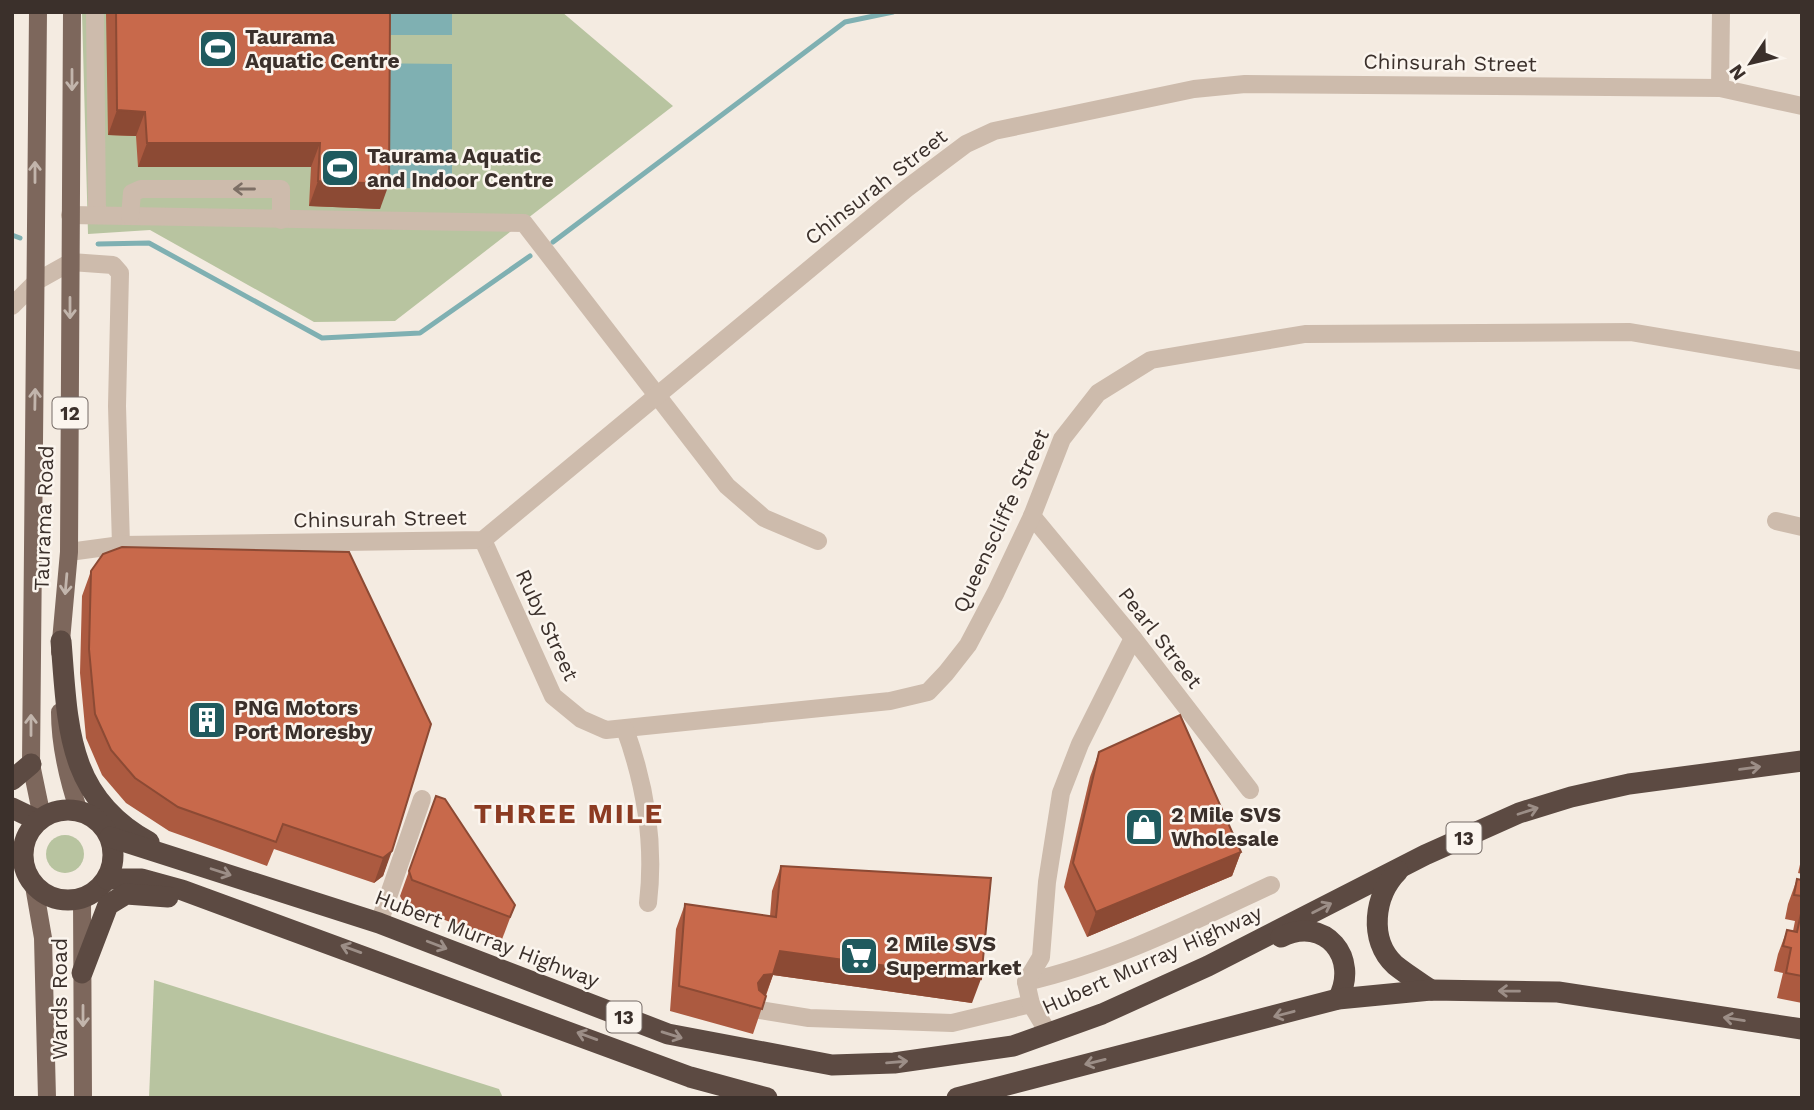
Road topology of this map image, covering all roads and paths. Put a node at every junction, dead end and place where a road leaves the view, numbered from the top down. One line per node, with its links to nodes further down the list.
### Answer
1 (38, 12): 12 (main road, Taurama Road / 12, one-way to 1)
2 (72, 12): 8 (main road, Taurama Road / 12, one-way to 8)
3 (95, 12): 7 (street)
4 (1721, 12): 5 (street)
5 (1720, 88): 6 (street, Chinsurah Street); 15 (street, Chinsurah Street)
6 (1802, 106)
7 (97, 214): 8 (street); 9 (street)
8 (70, 215): 11 (main road, Taurama Road / 12)
9 (130, 216): 10 (street); 10 (street, one-way to 9)
10 (281, 219): 15 (street)
11 (71, 262): 12 (street); 21 (street); 22 (main road, Taurama Road / 12, one-way to 22)
12 (37, 281): 13 (street); 28 (main road, Taurama Road / 12, one-way to 12)
13 (12, 306)
14 (1802, 361): 16 (street, Queenscliffe Street)
15 (658, 394): 19 (street, Chinsurah Street); 20 (street)
16 (1032, 516): 23 (street, Pearl Street); 26 (street, Queenscliffe Street)
17 (1776, 521): 18 (street)
18 (1802, 527)
19 (483, 540): 21 (street, Chinsurah Street); 25 (street, Ruby Street)
20 (818, 541)
21 (121, 545): 22 (street, Chinsurah Street)
22 (69, 552): 24 (main road, Taurama Road / 12, one-way to 24)
23 (1133, 638): 30 (street, Pearl Street); 48 (street)
24 (61, 641): 33 (main road, Taurama Road / 12); 36 (highway)
25 (581, 719): 26 (street, Queenscliffe Street)
26 (625, 729): 43 (street)
27 (1802, 761): 38 (highway, Hubert Murray Highway / 13, one-way to 27)
28 (31, 764): 29 (highway); 34 (main road, Taurama Road / 12)
29 (12, 780)
30 (1250, 790)
31 (422, 799): 45 (street)
32 (12, 808): 34 (highway)
33 (79, 812): 34 (highway); 35 (highway, 13)
34 (40, 818): 37 (highway)
35 (110, 837): 36 (highway, Hubert Murray Highway / 13); 39 (highway)
36 (178, 858): 45 (highway, Hubert Murray Highway / 13, one-way to 45)
37 (18, 860): 41 (highway)
38 (1402, 866): 46 (highway, Hubert Murray Highway / 13, one-way to 38); 49 (highway)
39 (107, 879): 42 (highway); 44 (highway, 13)
40 (1271, 885): 48 (street)
41 (34, 886): 42 (highway); 56 (main road, Wards Road)
42 (82, 899): 47 (main road, Wards Road)
43 (648, 903)
44 (248, 912): 47 (highway); 55 (highway, 13, one-way to 44)
45 (379, 923): 54 (highway, Hubert Murray Highway / 13, one-way to 54)
46 (1208, 966): 50 (highway); 54 (highway, Hubert Murray Highway / 13)
47 (82, 973): 57 (main road, Wards Road, one-way to 57)
48 (1026, 982): 51 (street)
49 (1431, 990): 50 (highway); 53 (highway, one-way to 49)
50 (1338, 999): 59 (highway, one-way to 59)
51 (1031, 1004): 52 (street); 54 (street)
52 (761, 1010)
53 (1802, 1029)
54 (1049, 1034)
55 (750, 1095): 58 (highway, 13)
56 (47, 1098)
57 (83, 1098)
58 (767, 1098)
59 (957, 1098)

